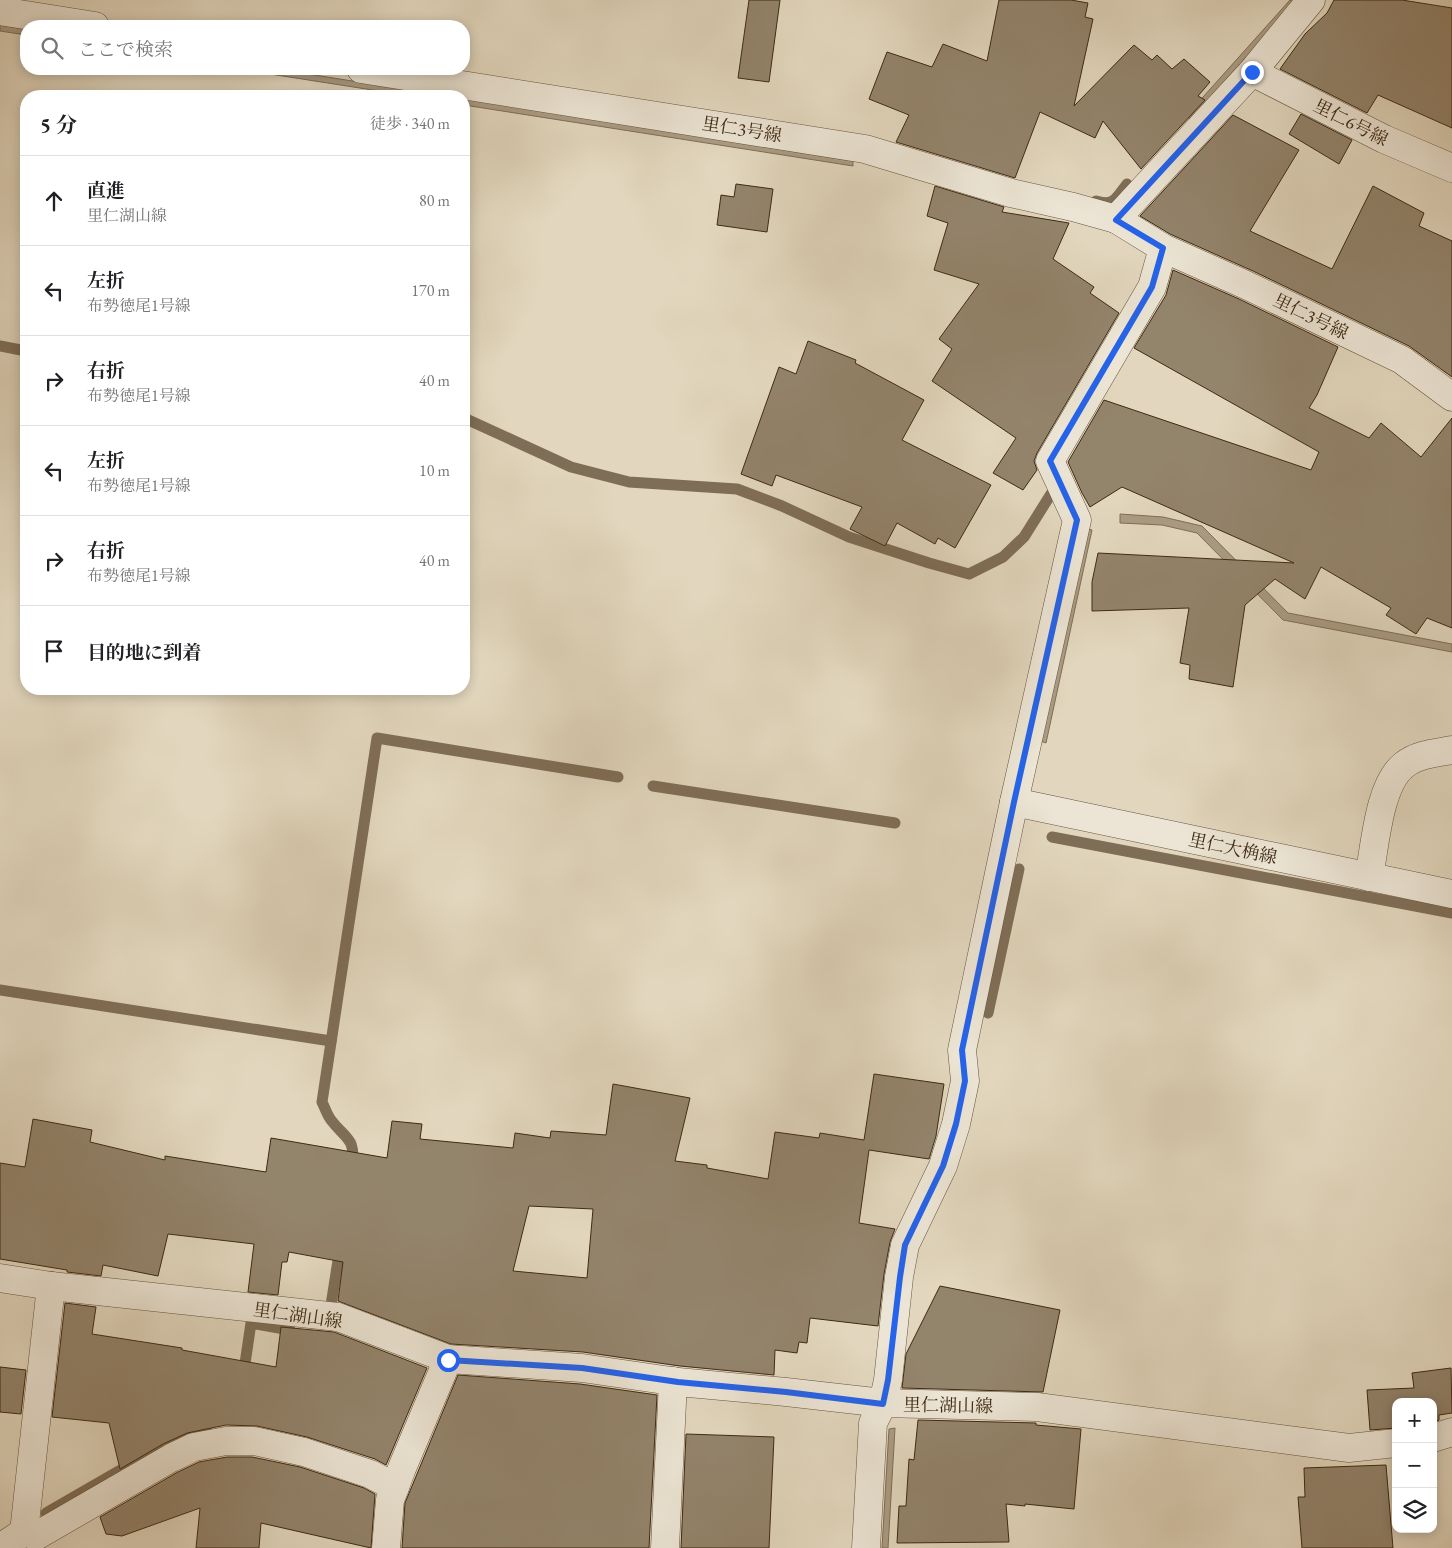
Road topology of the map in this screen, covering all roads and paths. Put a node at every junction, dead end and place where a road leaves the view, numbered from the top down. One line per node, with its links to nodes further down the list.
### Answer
1 (1310, 0): 4 (street)
2 (0, 11): 3 (street)
3 (56, 20)
4 (1252, 72): 6 (street, 里仁6号線); 7 (street)
5 (399, 75): 7 (street, 里仁3号線)
6 (1452, 168)
7 (1116, 220): 8 (street, 里仁3号線)
8 (1163, 248): 9 (street, 里仁3号線); 11 (street)
9 (1452, 397)
10 (1452, 750): 12 (street)
11 (1014, 802): 12 (street, 里仁大桷線); 18 (street)
12 (1369, 876): 13 (street, 里仁大桷線)
13 (1452, 894)
14 (0, 1278): 15 (street, 里仁湖山線)
15 (51, 1286): 16 (street, 里仁湖山線); 23 (street)
16 (448, 1360): 17 (street, 里仁湖山線); 22 (street)
17 (673, 1381): 18 (street, 里仁湖山線); 26 (street)
18 (883, 1404): 21 (street, 里仁湖山線); 27 (street)
19 (1452, 1432): 20 (street)
20 (1437, 1437)
21 (1392, 1443)
22 (395, 1487): 23 (street); 25 (street)
23 (24, 1532): 24 (street)
24 (0, 1548)
25 (386, 1548)
26 (665, 1548)
27 (866, 1548)

